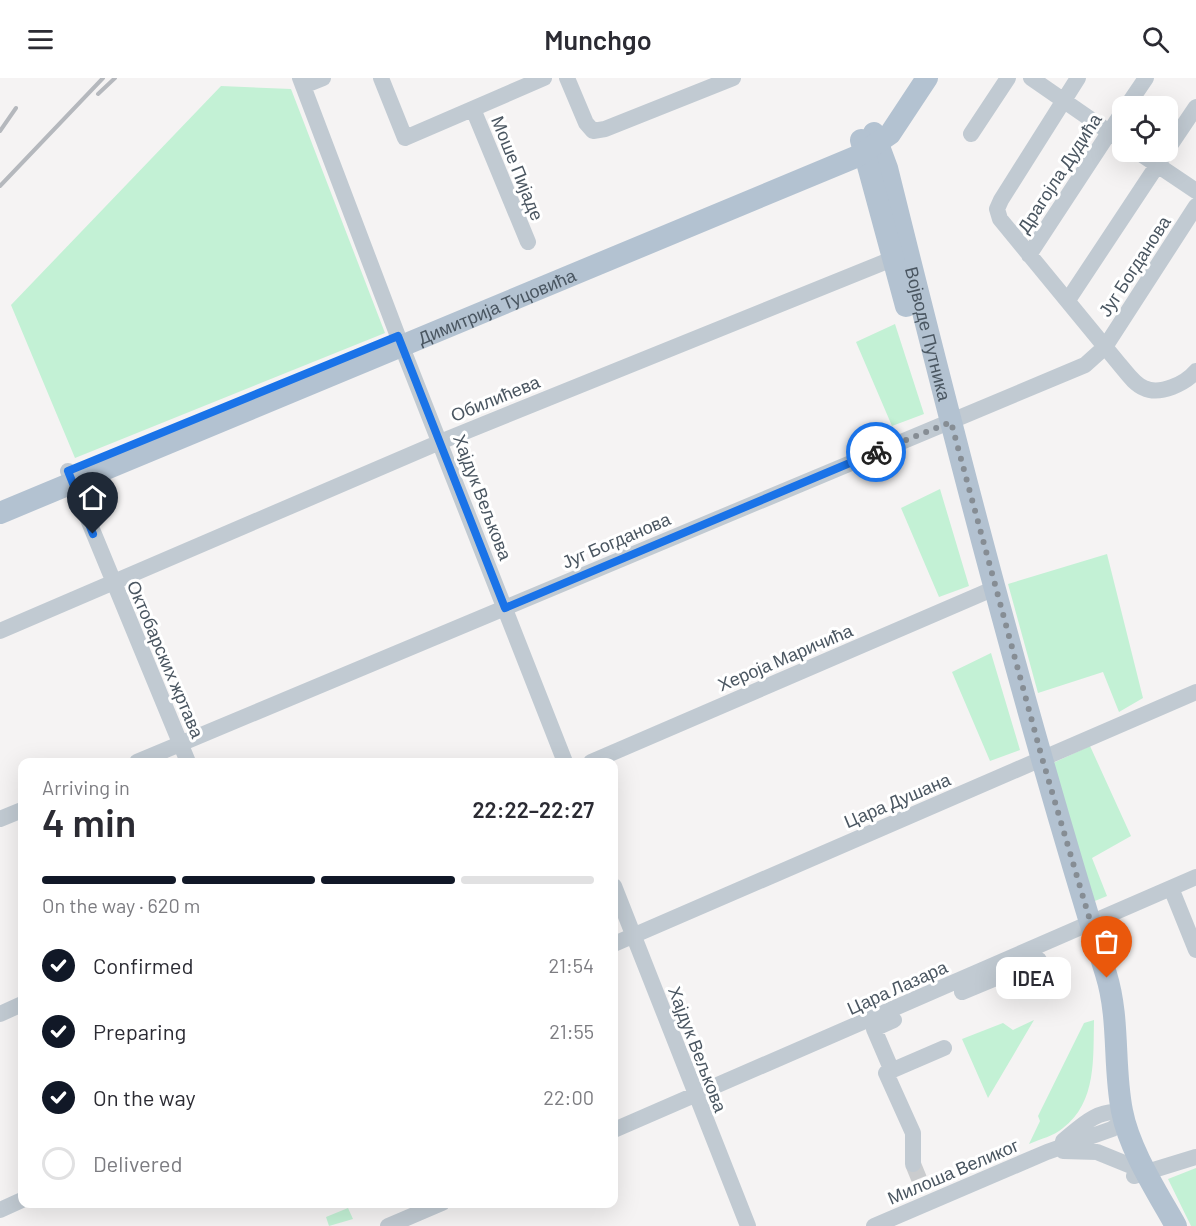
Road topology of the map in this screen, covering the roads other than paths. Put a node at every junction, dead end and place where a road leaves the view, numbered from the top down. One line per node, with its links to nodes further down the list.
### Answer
1 (323, 78): 12 (street)
2 (381, 78): 16 (street, Моше Пијаде)
3 (544, 78): 16 (street, Моше Пијаде)
4 (567, 78): 5 (street)
5 (733, 78)
6 (913, 78): 20 (main road)
7 (927, 78): 20 (main road)
8 (1008, 78): 18 (street)
9 (1031, 78): 14 (street)
10 (1078, 78): 14 (street)
11 (1146, 78): 13 (street, Драгојла Дудића)
12 (302, 82): 32 (street, Хајдук Вељкова)
13 (1134, 96)
14 (1064, 100): 17 (street); 30 (street)
15 (1196, 106): 19 (street)
16 (472, 109): 28 (street, Моше Пијаде)
17 (1112, 133)
18 (971, 134)
19 (1178, 134)
20 (874, 140): 24 (main road, Димитрија Туцовића); 25 (main road, Војводе Путника); 32 (main road, Димитрија Туцовића)
21 (1112, 141): 30 (street, Драгојла Дудића)
22 (1160, 162): 31 (street)
23 (1169, 162): 26 (street)
24 (841, 163): 25 (main road); 32 (main road, Димитрија Туцовића)
25 (880, 174): 29 (main road, Војводе Путника)
26 (1196, 191)
27 (1196, 206): 33 (street, Југ Богданова)
28 (528, 242)
29 (901, 255): 35 (main road, Војводе Путника); 36 (street, Обилићева)
30 (1029, 255): 31 (street)
31 (1068, 300): 33 (street)
32 (400, 342): 36 (street, Хајдук Вељкова); 37 (main road, Димитрија Туцовића)
33 (1105, 347): 34 (street); 35 (street, Југ Богданова)
34 (1196, 371)
35 (945, 424): 41 (main road, Војводе Путника); 42 (street, Југ Богданова)
36 (440, 442): 40 (street, Обилићева); 42 (street, Хајдук Вељкова)
37 (70, 477): 38 (main road, Димитрија Туцовића); 39 (main road, Димитрија Туцовића); 40 (street, Октобарских жртава)
38 (0, 500)
39 (0, 513)
40 (112, 582): 43 (street, Обилићева); 45 (street, Октобарских жртава)
41 (989, 590): 49 (street, Хероја Маричића); 50 (main road, Војводе Путника)
42 (505, 608): 45 (street, Југ Богданова); 48 (street, Хајдук Вељкова)
43 (0, 631)
44 (1196, 692): 50 (street, Цара Душана)
45 (180, 744): 46 (street, Југ Богданова); 47 (street, Октобарских жртава)
46 (147, 758)
47 (186, 758)
48 (563, 758)
49 (600, 758)
50 (1036, 761): 56 (main road, Војводе Путника); 57 (street, Цара Душана)
51 (18, 812): 52 (street)
52 (0, 819)
53 (1196, 877): 54 (street, Цара Лазара)
54 (1171, 888): 56 (street, Цара Лазара); 59 (street)
55 (618, 897): 57 (street, Хајдук Вељкова)
56 (1083, 927): 65 (street, Цара Лазара); 66 (main road, Војводе Путника)
57 (633, 936): 58 (street, Цара Душана); 65 (street, Хајдук Вељкова)
58 (618, 942)
59 (1196, 950)
60 (1039, 960): 64 (street, Цара Лазара)
61 (18, 1006): 62 (street)
62 (0, 1014)
63 (944, 1048): 64 (street)
64 (892, 1071): 70 (street)
65 (694, 1096): 67 (street, Цара Лазара); 76 (street, Хајдук Вељкова)
66 (1116, 1118): 68 (street, Милоша Великог); 71 (main road, Војводе Путника)
67 (618, 1128)
68 (1047, 1152): 71 (street); 77 (street, Милоша Великог)
69 (1196, 1157): 71 (street)
70 (913, 1164)
71 (1136, 1171): 78 (main road); 79 (main road)
72 (18, 1202): 74 (street)
73 (430, 1208): 75 (street)
74 (0, 1210)
75 (388, 1226)
76 (748, 1226)
77 (874, 1226)
78 (1160, 1226)
79 (1176, 1226)

